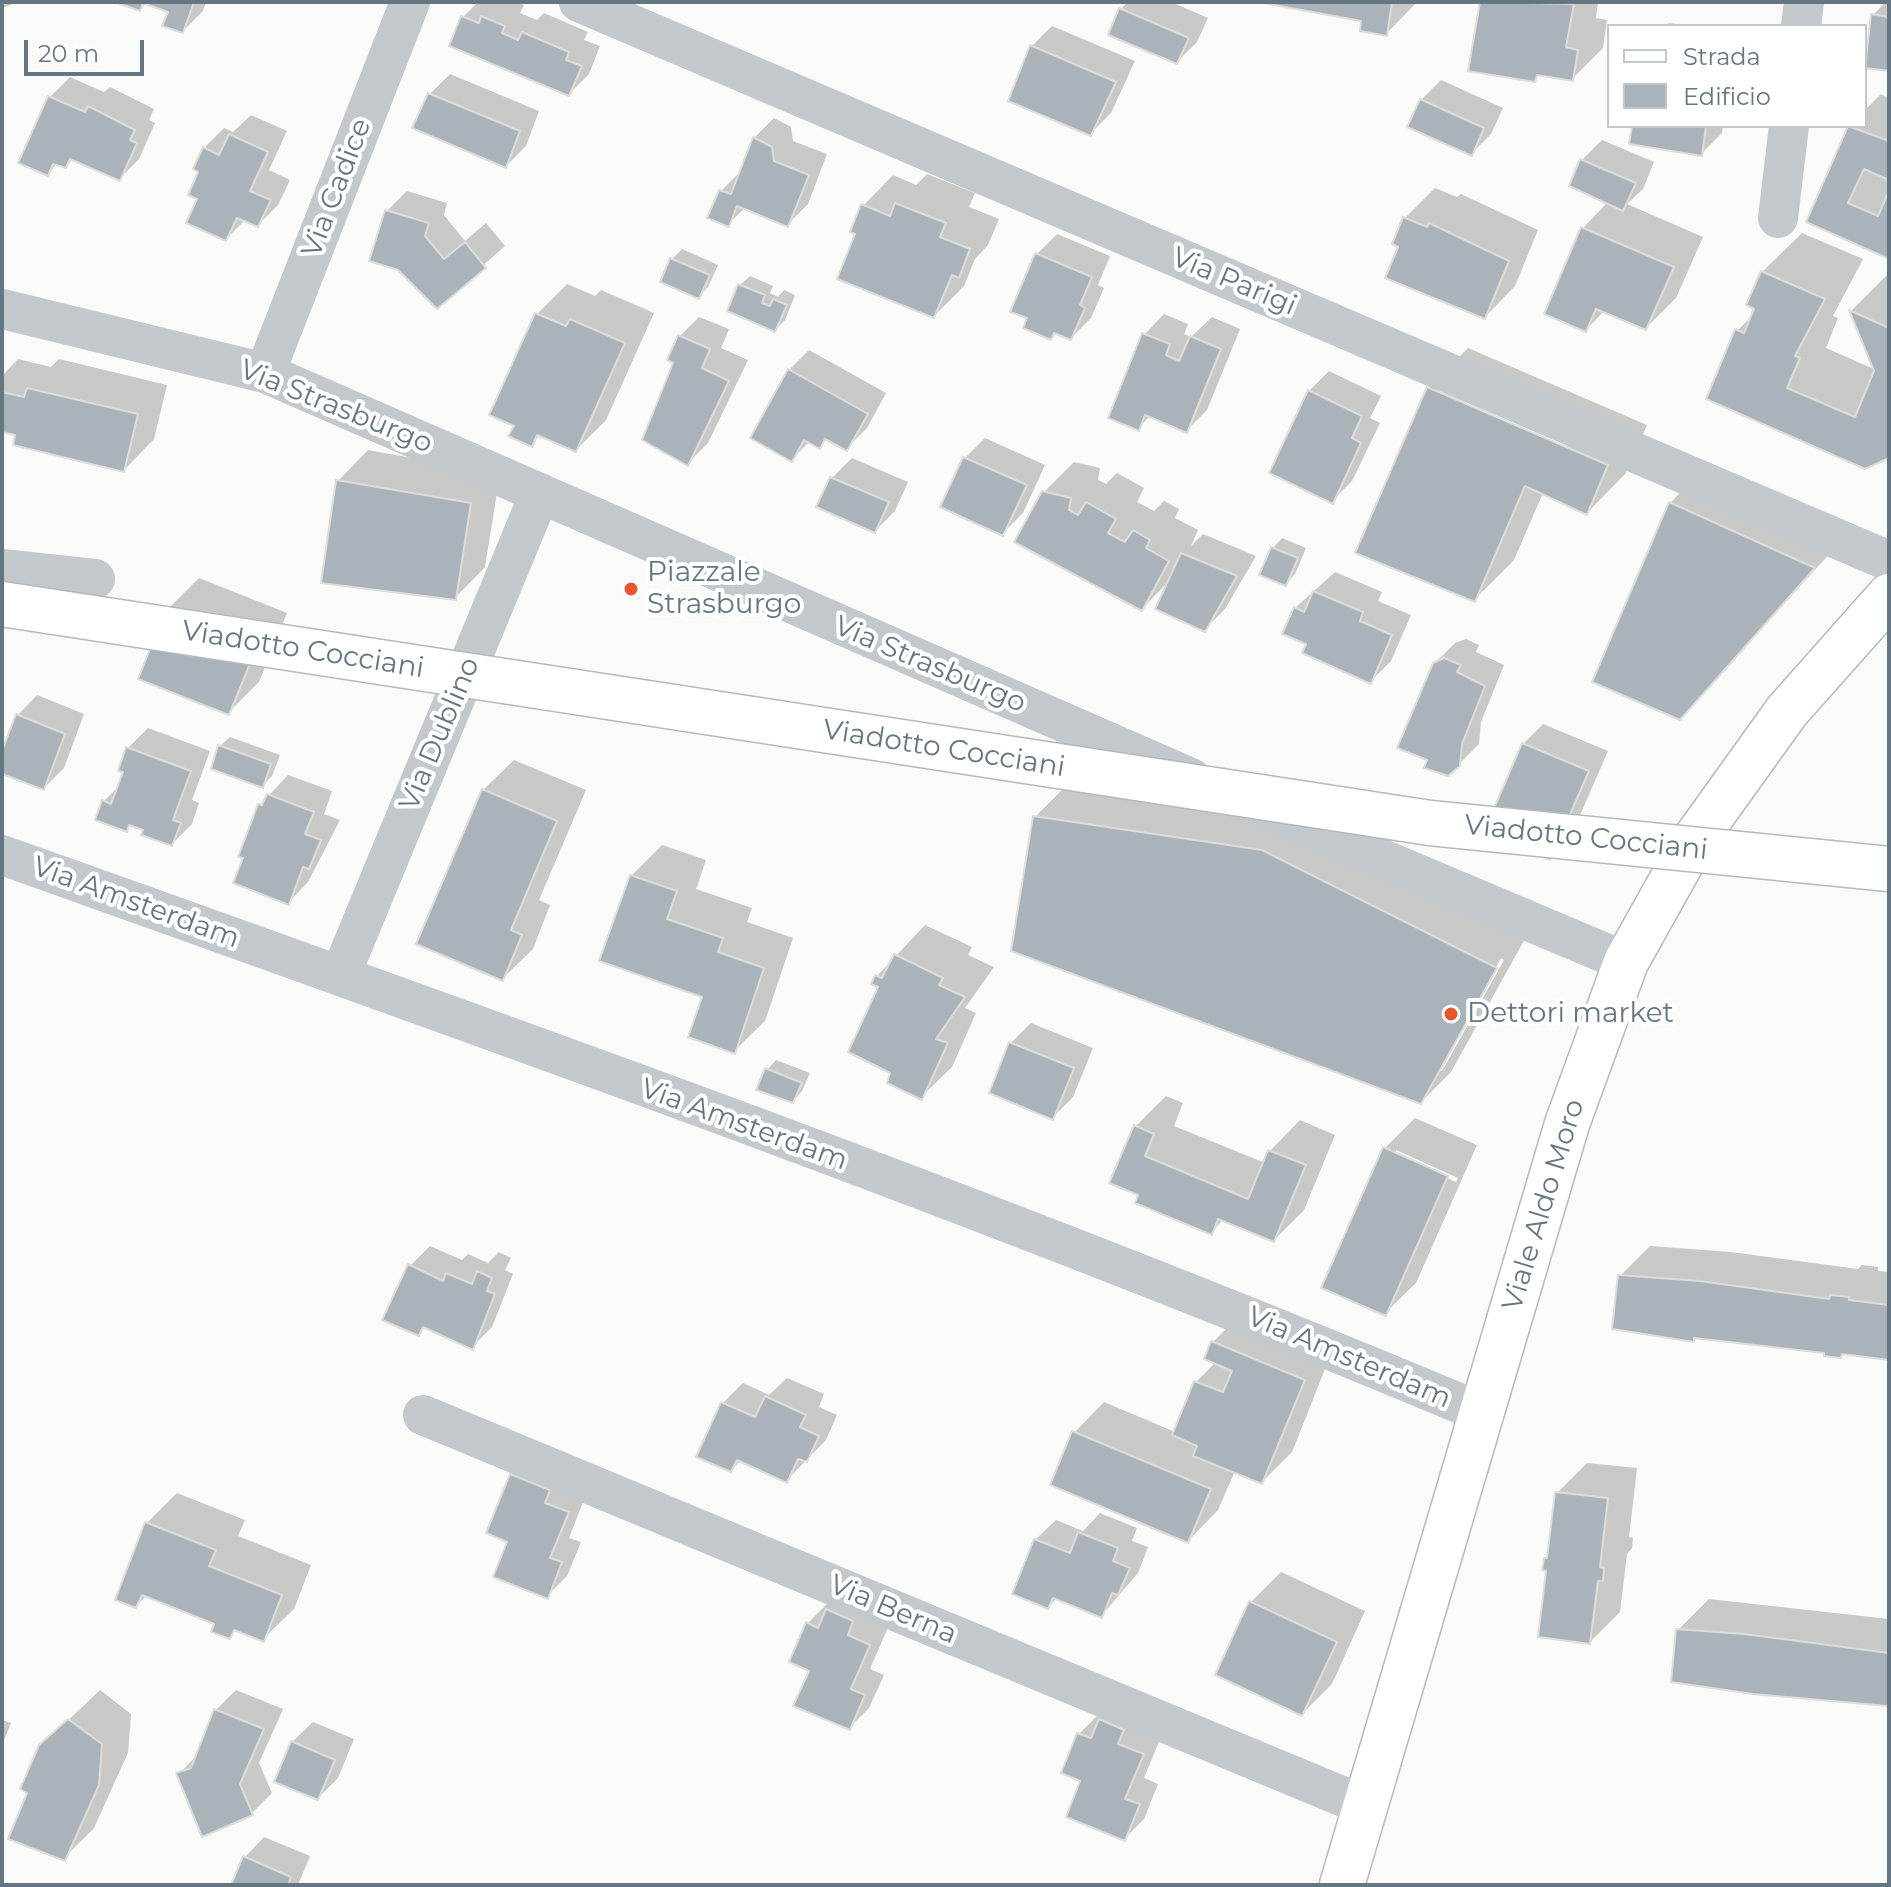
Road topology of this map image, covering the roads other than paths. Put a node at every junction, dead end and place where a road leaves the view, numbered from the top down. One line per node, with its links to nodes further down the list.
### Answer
1 (410, 2): 8 (street, Via Cadice)
2 (579, 2): 10 (street, Via Parigi)
3 (1804, 2): 4 (street)
4 (1801, 24)
5 (1789, 128): 6 (street)
6 (1778, 218)
7 (2, 309): 8 (street, Via Strasburgo)
8 (265, 373): 9 (street, Via Strasburgo)
9 (540, 493): 17 (street, Via Strasburgo); 18 (street, Via Dublino)
10 (1889, 561)
11 (2, 569): 12 (street)
12 (95, 579)
13 (1889, 596): 17 (main road, Viale Aldo Moro)
14 (2, 604): 16 (main road, Viadotto Cocciani, bridge)
15 (2, 855): 18 (street, Via Amsterdam)
16 (1889, 869)
17 (1626, 962): 19 (main road, Viale Aldo Moro)
18 (340, 976): 19 (street, Via Amsterdam)
19 (1480, 1412): 21 (main road, Viale Aldo Moro)
20 (423, 1415): 21 (street, Via Berna)
21 (1363, 1805): 22 (main road, Viale Aldo Moro)
22 (1342, 1885)

